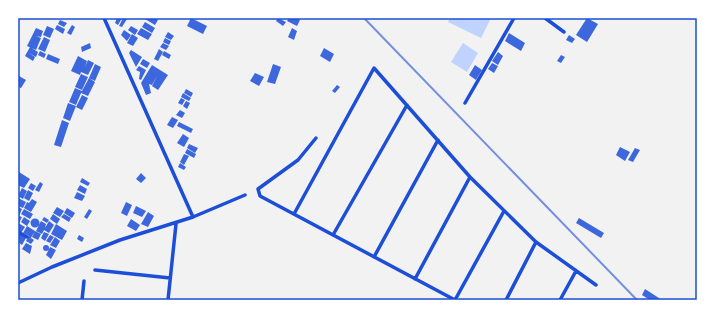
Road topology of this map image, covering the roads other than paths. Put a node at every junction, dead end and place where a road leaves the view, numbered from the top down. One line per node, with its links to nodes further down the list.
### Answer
1 (104, 18): 13 (street)
2 (514, 18): 5 (street)
3 (545, 18): 4 (street)
4 (564, 32)
5 (465, 103)
6 (407, 105): 8 (street); 12 (street); 16 (street)
7 (316, 138): 12 (street)
8 (438, 140): 9 (street); 19 (street)
9 (470, 177): 11 (street); 23 (street)
10 (245, 195): 13 (street)
11 (504, 210): 18 (street); 29 (street)
12 (294, 214): 16 (street)
13 (193, 217): 14 (street)
14 (176, 224): 22 (street); 25 (street)
15 (18, 232): 17 (street)
16 (333, 235): 19 (street)
17 (27, 237)
18 (536, 242): 21 (street); 30 (street)
19 (374, 257): 23 (street)
20 (95, 270): 22 (street)
21 (576, 271): 26 (street); 31 (street)
22 (170, 278): 28 (street)
23 (415, 278): 29 (street)
24 (84, 281): 27 (street)
25 (18, 283)
26 (596, 285)
27 (82, 300)
28 (168, 300)
29 (455, 300)
30 (506, 300)
31 (560, 300)

